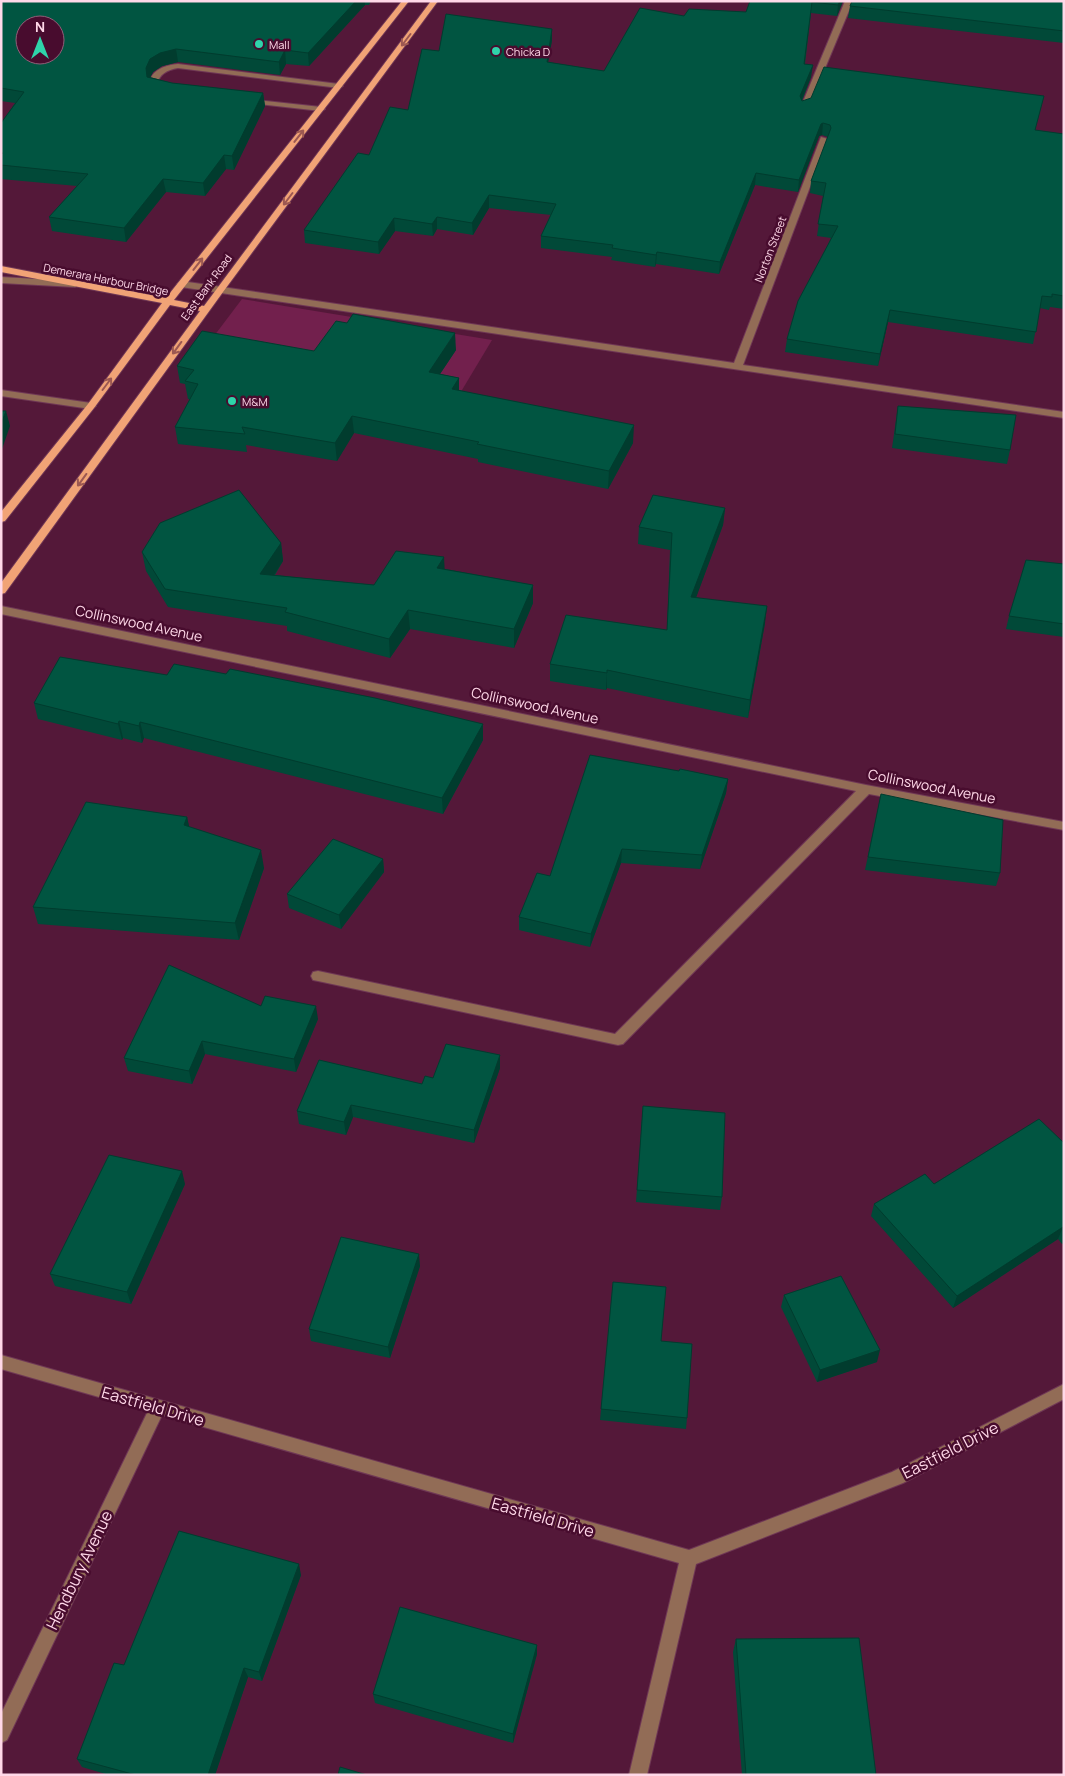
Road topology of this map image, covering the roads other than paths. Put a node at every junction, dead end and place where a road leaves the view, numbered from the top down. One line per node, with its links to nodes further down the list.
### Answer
1 (406, 1): 4 (main road, East Bank Road)
2 (435, 1): 14 (main road, East Bank Road, one-way to 14)
3 (849, 1): 8 (street)
4 (339, 86): 5 (street); 7 (main road, East Bank Road)
5 (168, 91)
6 (243, 100): 7 (street)
7 (321, 109): 13 (main road, East Bank Road, one-way to 7)
8 (804, 109)
9 (824, 139): 17 (street, Norton Street)
10 (1, 269): 12 (main road, Demerara Harbour Bridge)
11 (1, 280): 12 (street)
12 (75, 284): 15 (main road, Demerara Harbour Bridge)
13 (181, 284): 14 (street); 15 (main road, East Bank Road)
14 (220, 290): 16 (main road, East Bank Road); 17 (street)
15 (169, 303): 16 (main road, Demerara Harbour Bridge); 19 (main road, East Bank Road, one-way to 15)
16 (206, 309): 22 (main road, East Bank Road, one-way to 22)
17 (737, 367): 20 (street)
18 (1, 393): 19 (street)
19 (91, 406): 21 (main road, East Bank Road)
20 (1064, 415)
21 (1, 519)
22 (1, 591)
23 (1, 610): 24 (street, Collinswood Avenue)
24 (866, 788): 25 (street, Collinswood Avenue); 26 (street)
25 (1064, 826)
26 (318, 976)
27 (1, 1362): 29 (street, Eastfield Drive)
28 (1064, 1391): 30 (street, Eastfield Drive)
29 (158, 1407): 30 (street, Eastfield Drive); 31 (street, Hendbury Avenue)
30 (689, 1558): 32 (street)
31 (1, 1734)
32 (638, 1775)

